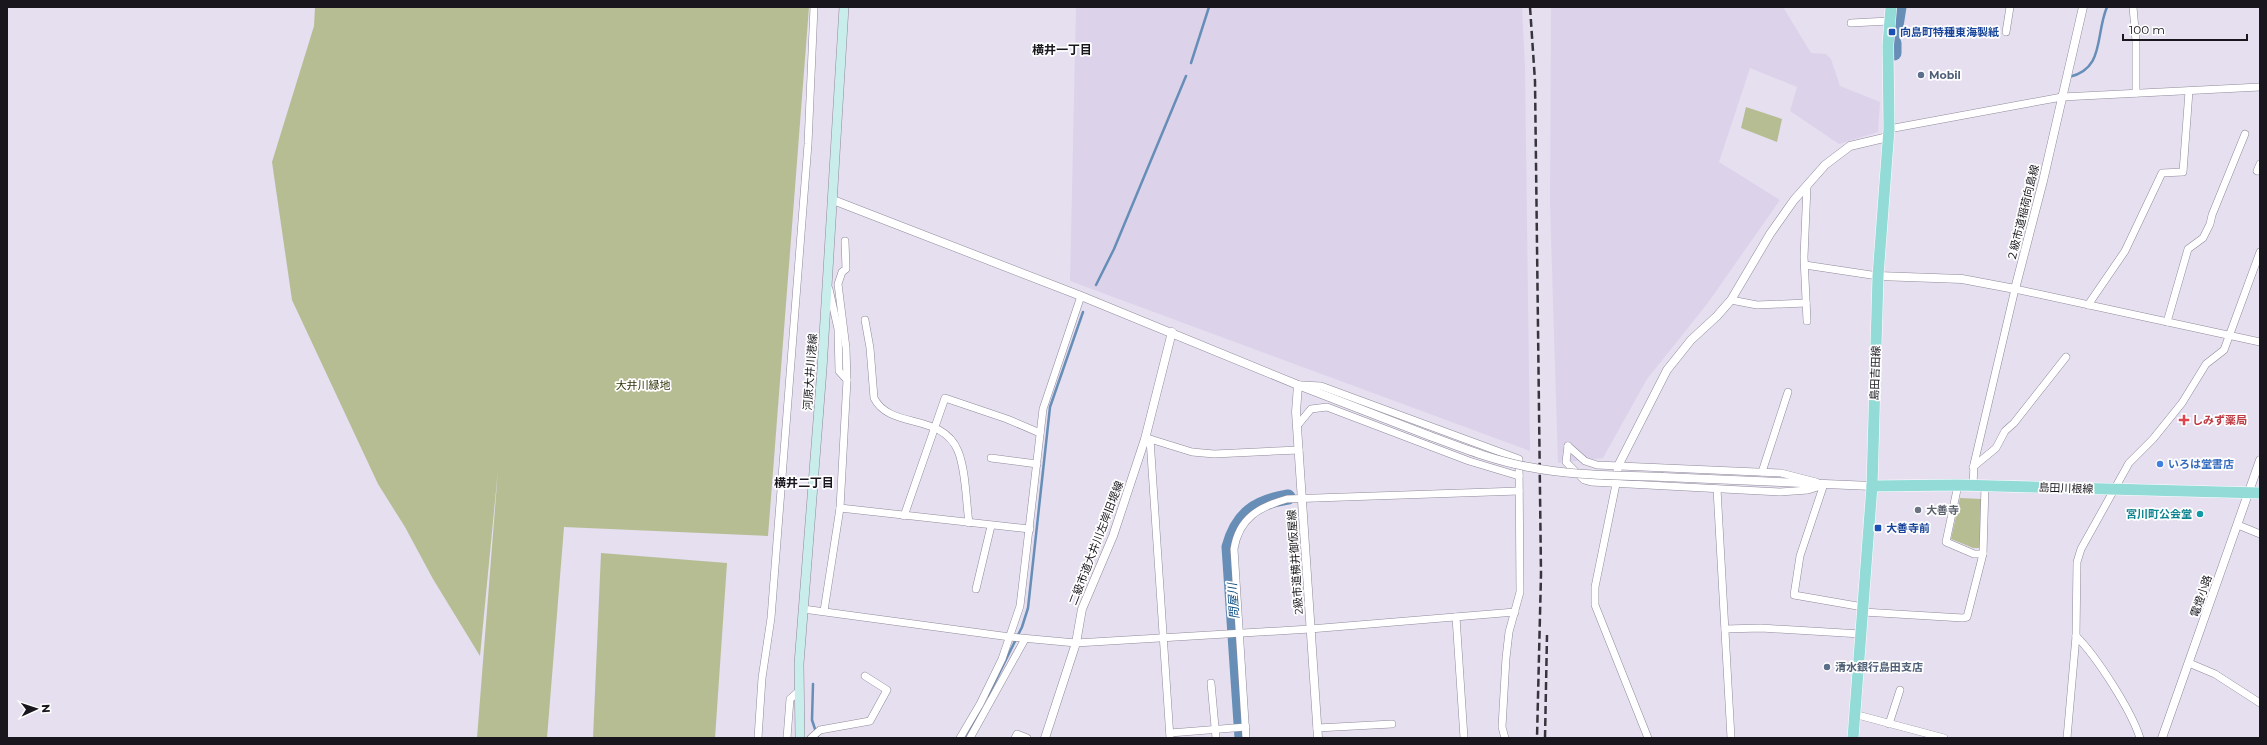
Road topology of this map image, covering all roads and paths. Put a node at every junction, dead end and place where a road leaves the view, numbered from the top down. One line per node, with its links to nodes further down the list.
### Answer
1 (814, 7): 99 (street)
2 (844, 7): 17 (main road, 河原大井川港線)
3 (1890, 7): 7 (main road, 島田吉田線)
4 (2010, 7): 9 (street)
5 (2083, 7): 13 (street, ２級市道稲荷向島線)
6 (2132, 7): 12 (street)
7 (1889, 21): 8 (street); 14 (main road, 島田吉田線)
8 (1851, 23)
9 (2006, 32)
10 (2260, 87): 11 (street)
11 (2189, 91): 12 (street); 27 (street)
12 (2136, 94): 13 (street)
13 (2062, 97): 14 (street); 23 (street, ２級市道稲荷向島線)
14 (1888, 133): 16 (street); 21 (main road, 島田吉田線)
15 (2245, 134): 30 (street)
16 (1807, 186): 20 (street); 25 (street)
17 (833, 200): 22 (main road, 河原大井川港線); 24 (street)
18 (845, 241): 35 (street)
19 (2260, 252): 32 (street)
20 (1805, 265): 21 (street); 26 (street)
21 (1878, 276): 23 (street); 53 (main road, 島田吉田線)
22 (828, 283): 35 (street); 70 (main road, 河原大井川港線)
23 (2015, 289): 27 (street); 47 (street)
24 (1081, 296): 31 (street); 40 (street)
25 (1731, 300): 26 (street); 46 (street)
26 (1806, 303): 29 (street)
27 (2088, 305): 30 (street)
28 (865, 320): 39 (street)
29 (1807, 321)
30 (2167, 322): 32 (street)
31 (1172, 332): 36 (street); 41 (street, 二級市道大井川左岸旧堤線)
32 (2229, 335): 33 (street); 57 (street)
33 (2260, 342)
34 (2066, 357): 47 (street)
35 (846, 380): 61 (street)
36 (1298, 385): 38 (street, 2級市道横井御仮屋線); 49 (street); 51 (street, bridge)
37 (1788, 392): 48 (street)
38 (1297, 426): 42 (street, 2級市道横井御仮屋線); 49 (street)
39 (935, 427): 40 (street); 62 (street); 63 (street)
40 (1040, 433): 45 (street)
41 (1148, 439): 42 (street); 81 (street); 83 (street, 二級市道大井川左岸旧堤線)
42 (1299, 450): 60 (street, 2級市道横井御仮屋線)
43 (991, 458): 45 (street)
44 (2260, 460): 59 (street, 電燈小路)
45 (1037, 464): 66 (street)
46 (1618, 466): 48 (street); 50 (street); 50 (street)
47 (1974, 467): 54 (street)
48 (1762, 472): 51 (street)
49 (1519, 476): 58 (street)
50 (1616, 484): 56 (street); 113 (street)
51 (1824, 484): 53 (street); 56 (street); 71 (street)
52 (1958, 485): 53 (main road, 島田川根線); 54 (main road, 島田川根線); 68 (street)
53 (1872, 486): 71 (main road, 島田吉田線)
54 (1973, 486): 55 (main road, 島田川根線)
55 (1985, 486): 57 (main road, 島田川根線); 68 (street)
56 (1717, 489): 76 (street)
57 (2115, 490): 59 (main road, 島田川根線); 79 (street)
58 (1519, 491): 60 (street); 73 (street)
59 (2255, 492): 65 (street, 電燈小路)
60 (1302, 498): 75 (street, 2級市道横井御仮屋線); 77 (street)
61 (840, 508): 62 (street); 72 (street)
62 (904, 516): 63 (street)
63 (969, 523): 64 (street)
64 (991, 526): 66 (street); 69 (street)
65 (2238, 526): 67 (street); 84 (street, 電燈小路)
66 (1030, 529): 80 (street)
67 (2260, 534)
68 (1983, 554): 71 (street)
69 (976, 589)
70 (804, 609): 72 (street); 90 (main road, 河原大井川港線)
71 (1863, 609): 78 (main road, 島田吉田線)
72 (824, 611): 80 (street)
73 (1515, 612): 74 (street); 112 (street)
74 (1456, 617): 75 (street); 111 (street)
75 (1310, 629): 77 (street); 96 (street, 2級市道横井御仮屋線)
76 (1725, 629): 78 (street); 114 (street)
77 (1240, 633): 81 (street); 95 (street)
78 (1861, 634): 92 (main road, 島田吉田線)
79 (2076, 636): 117 (street); 118 (street)
80 (1010, 637): 82 (street); 87 (street)
81 (1163, 637): 83 (street); 98 (street)
82 (1024, 638): 83 (street); 88 (street)
83 (1076, 643): 107 (street, 二級市道大井川左岸旧堤線)
84 (2189, 663): 91 (street); 119 (street, 電燈小路)
85 (865, 676): 102 (street)
86 (1211, 683): 97 (street)
87 (989, 684): 88 (street); 103 (street)
88 (998, 688): 104 (street)
89 (1900, 690): 94 (street)
90 (798, 692): 100 (street); 101 (main road, 河原大井川港線)
91 (2260, 703)
92 (1854, 714): 94 (street); 115 (main road, 島田吉田線)
93 (1392, 724): 96 (street)
94 (1889, 724): 116 (street)
95 (1246, 727): 97 (street); 109 (street)
96 (1317, 728): 110 (street, 2級市道横井御仮屋線)
97 (1215, 730): 98 (street); 108 (street)
98 (1170, 736)
99 (758, 738)
100 (787, 738)
101 (800, 738)
102 (812, 738)
103 (960, 738)
104 (970, 738)
105 (1015, 738): 106 (street)
106 (1027, 738)
107 (1045, 738)
108 (1216, 738)
109 (1246, 738)
110 (1318, 738)
111 (1464, 738)
112 (1505, 738)
113 (1648, 738)
114 (1731, 738)
115 (1853, 738)
116 (1944, 738)
117 (2067, 738)
118 (2140, 738)
119 (2162, 738)

